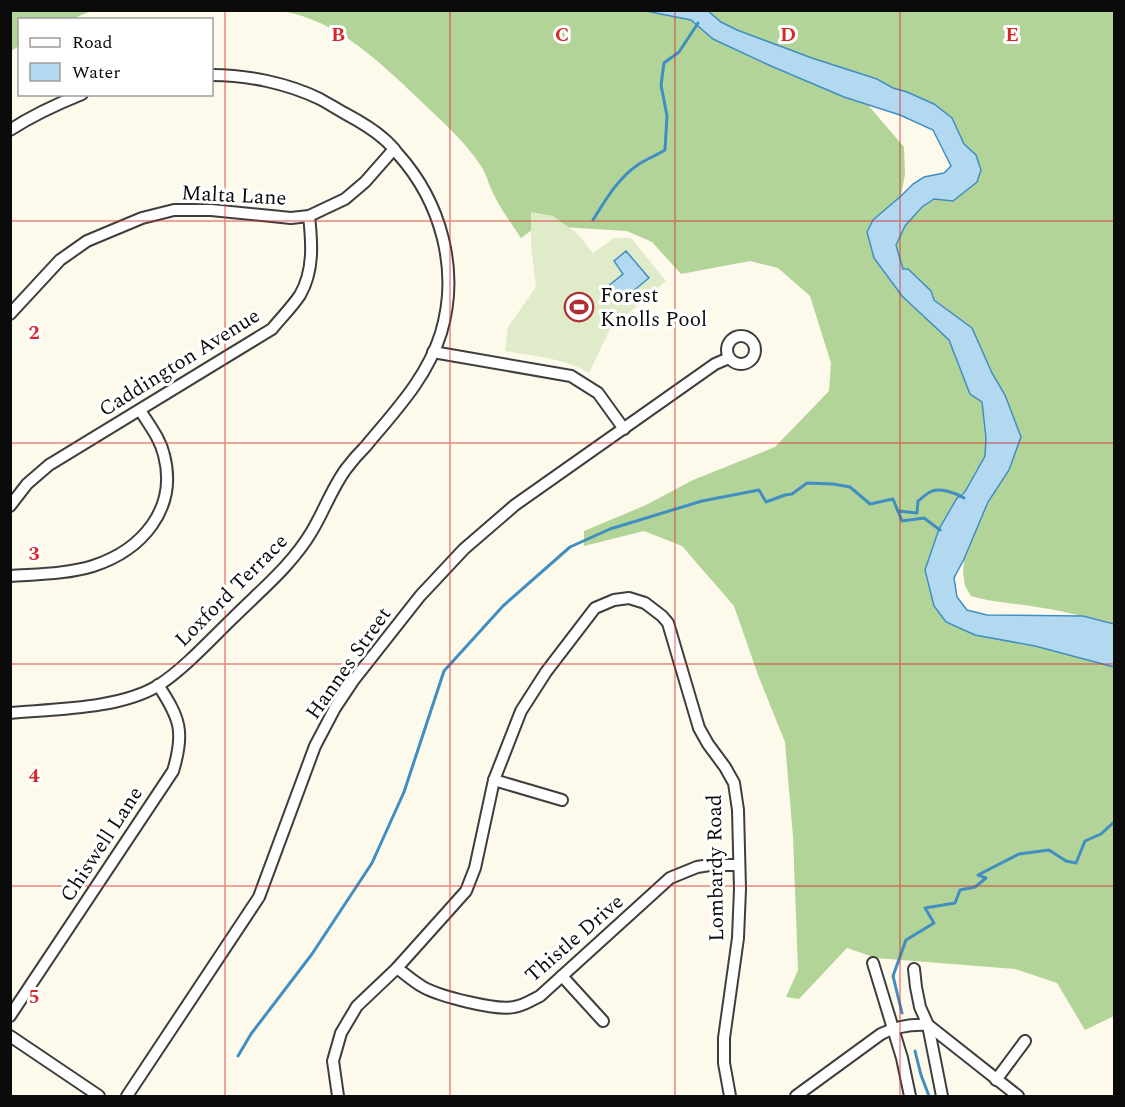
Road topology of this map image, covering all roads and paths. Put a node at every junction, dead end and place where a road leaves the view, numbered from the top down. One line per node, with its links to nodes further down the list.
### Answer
1 (213, 75): 4 (street, Loxford Terrace)
2 (77, 96): 3 (street)
3 (10, 130)
4 (394, 149): 5 (street, Malta Lane); 7 (street, Loxford Terrace)
5 (309, 216): 6 (street, Malta Lane); 9 (street, Caddington Avenue)
6 (10, 314)
7 (433, 352): 10 (street); 13 (street, Loxford Terrace)
8 (729, 358): 10 (street, Hannes Street)
9 (140, 410): 11 (street, Caddington Avenue); 12 (street)
10 (624, 429): 30 (street, Hannes Street)
11 (10, 506)
12 (10, 576)
13 (158, 685): 14 (street, Loxford Terrace); 22 (street, Chiswell Lane)
14 (10, 713)
15 (494, 780): 16 (street); 17 (street, Lombardy Road); 19 (street, Lombardy Road)
16 (562, 800)
17 (739, 865): 21 (street, Thistle Drive); 32 (street, Lombardy Road)
18 (873, 963): 25 (street)
19 (397, 968): 21 (street, Thistle Drive); 31 (street, Lombardy Road)
20 (914, 969): 24 (street)
21 (562, 976): 23 (street)
22 (10, 1016)
23 (603, 1021)
24 (928, 1025): 25 (street); 28 (street); 35 (street)
25 (893, 1028): 33 (street); 34 (street)
26 (10, 1036): 29 (street)
27 (1025, 1041): 28 (street)
28 (996, 1080): 36 (street)
29 (99, 1096)
30 (127, 1096)
31 (338, 1096)
32 (730, 1096)
33 (795, 1096)
34 (910, 1096)
35 (942, 1096)
36 (1018, 1096)

